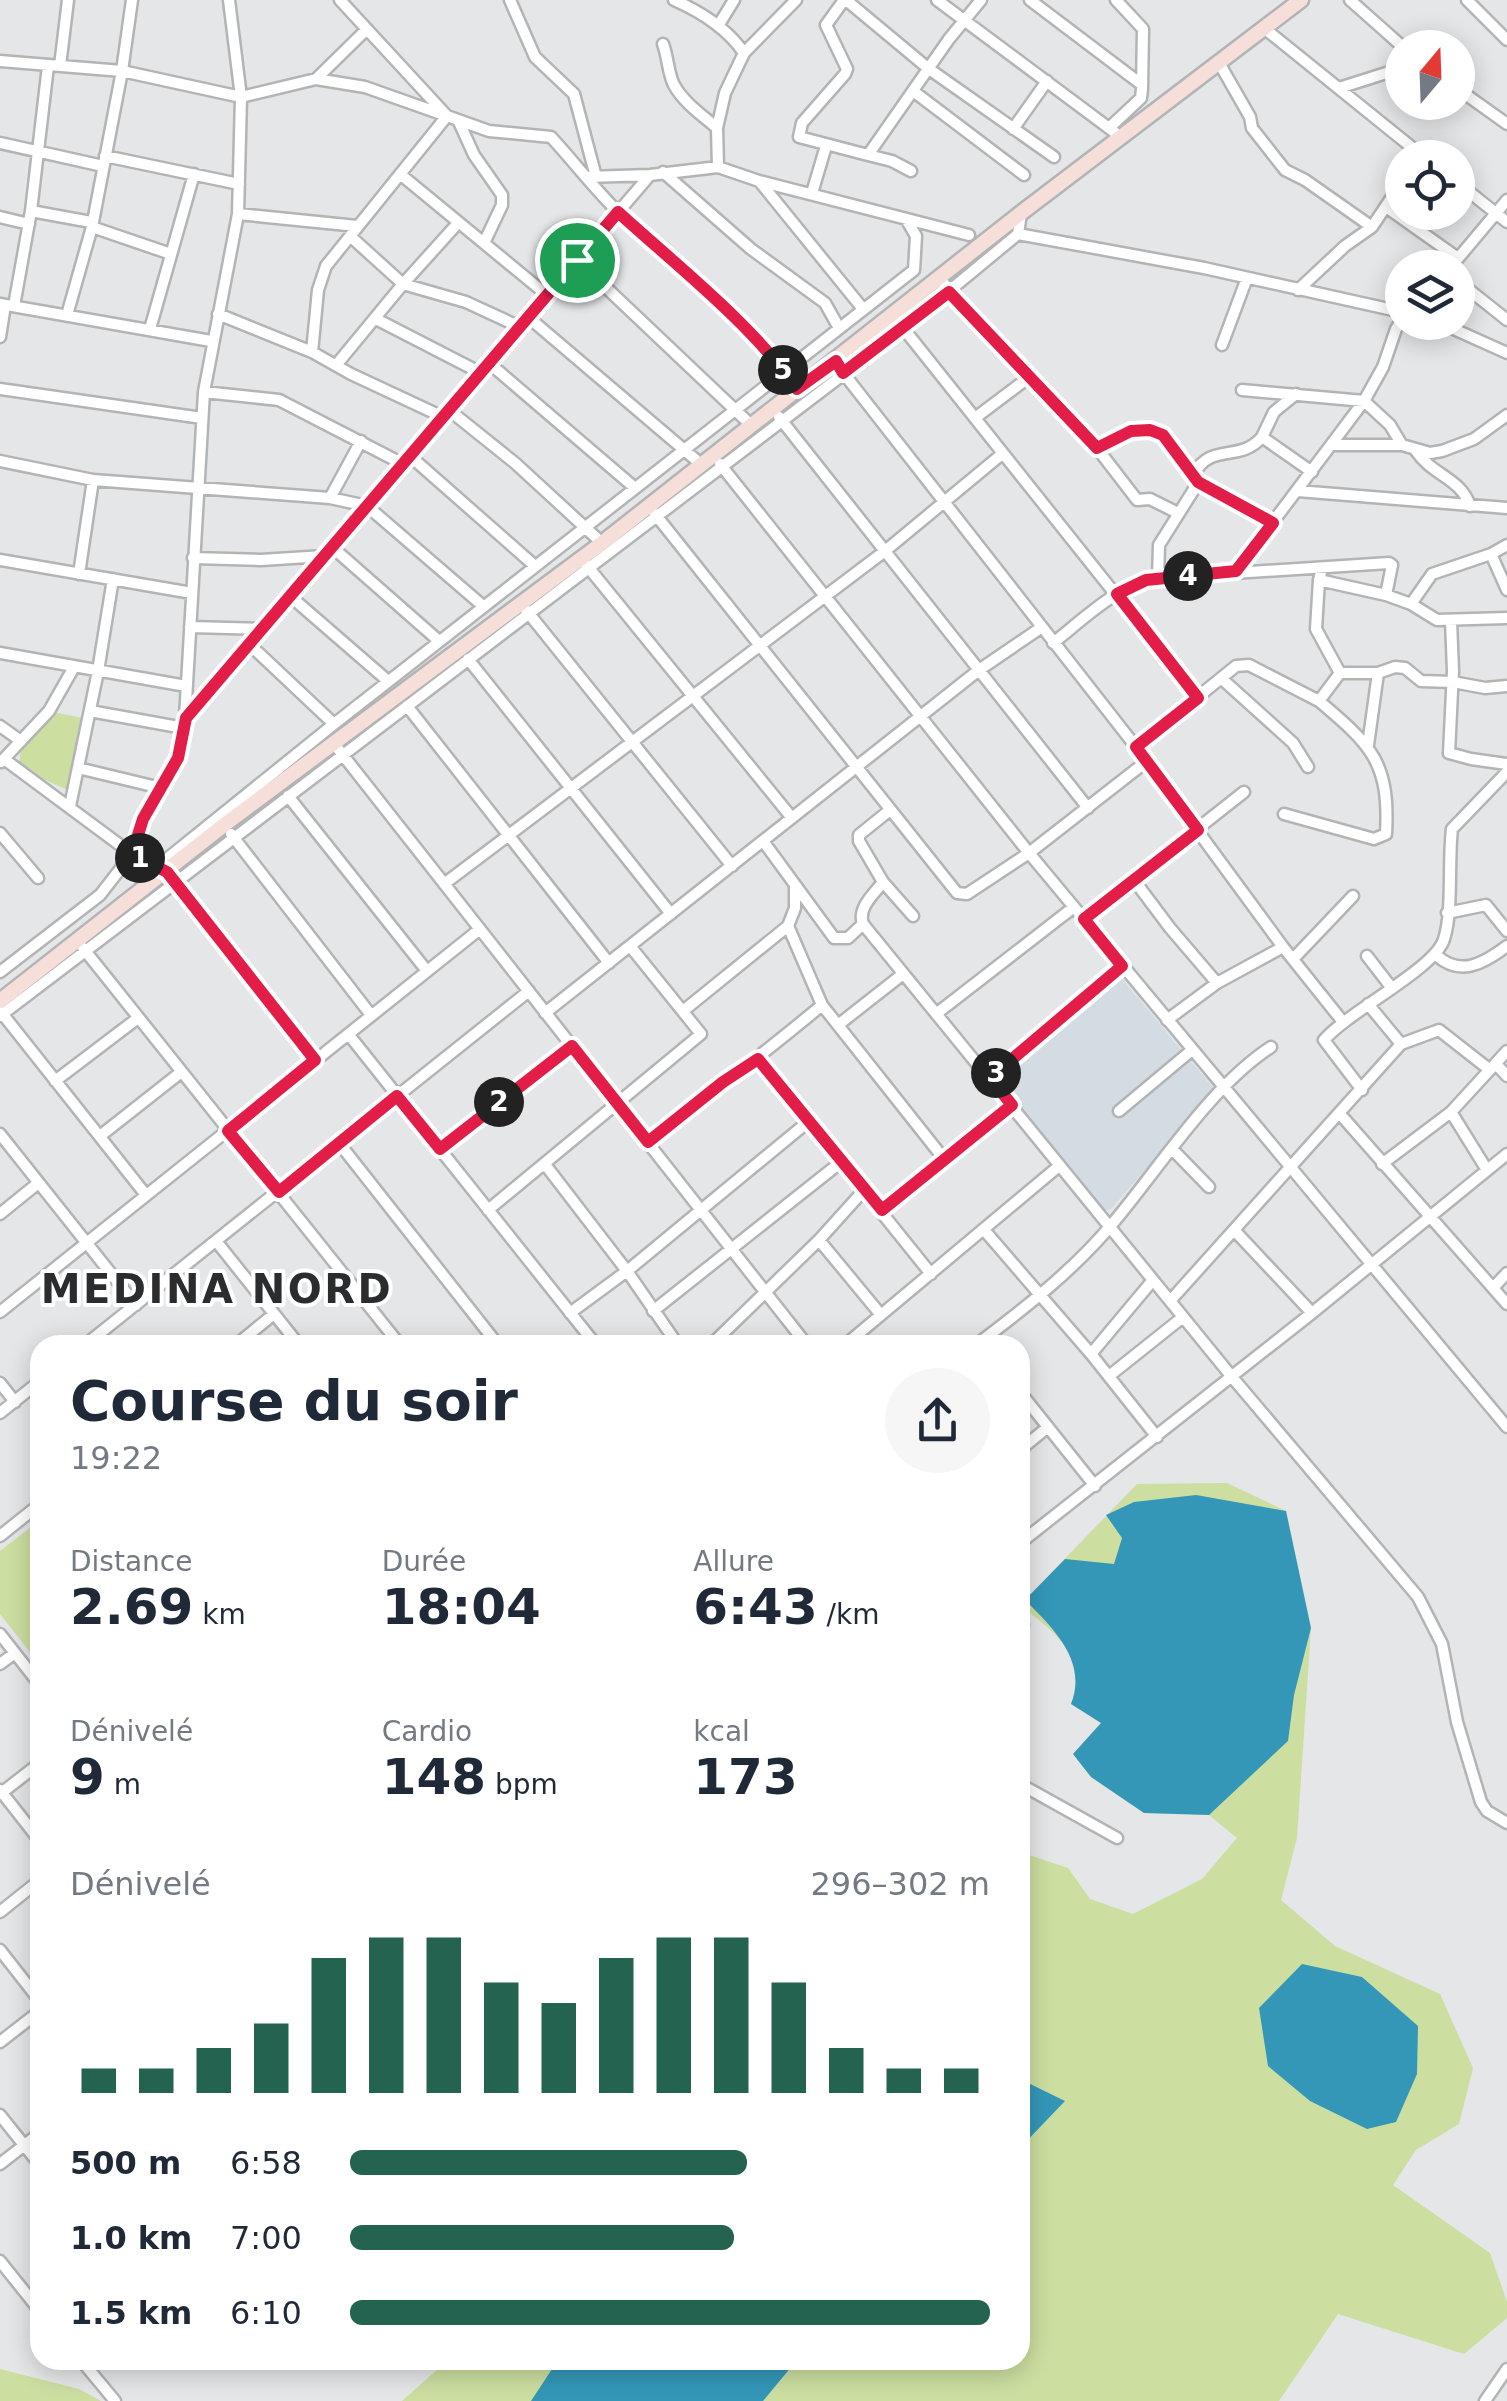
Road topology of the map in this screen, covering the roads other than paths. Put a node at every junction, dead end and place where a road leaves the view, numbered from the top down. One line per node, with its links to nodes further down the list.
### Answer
1 (68, 0): 28 (street)
2 (132, 0): 30 (street)
3 (229, 0): 37 (street)
4 (340, 0): 21 (street)
5 (510, 0): 59 (street)
6 (674, 0): 18 (street)
7 (734, 0): 18 (street)
8 (796, 0): 25 (street)
9 (845, 0): 29 (street); 47 (street)
10 (937, 0): 17 (street)
11 (981, 0): 17 (street)
12 (1030, 0): 34 (street)
13 (1116, 0): 34 (street)
14 (1300, 0): 20 (street)
15 (1350, 0): 22 (street)
16 (1468, 0): 19 (street)
17 (965, 20): 29 (street); 33 (street)
18 (718, 26): 25 (street)
19 (1502, 27): 23 (street)
20 (1264, 28): 27 (street); 35 (street)
21 (367, 29): 32 (street); 39 (street)
22 (1385, 31)
23 (1507, 40)
24 (662, 44): 42 (street)
25 (744, 53): 42 (street)
26 (0, 60): 28 (street)
27 (1218, 62): 44 (street); 78 (street)
28 (54, 66): 30 (street); 48 (street)
29 (929, 69): 36 (street); 43 (street)
30 (122, 71): 37 (street); 51 (street)
31 (1385, 73): 35 (street)
32 (316, 79): 37 (street); 39 (street)
33 (1047, 81): 43 (street); 44 (street)
34 (1141, 84): 44 (street)
35 (1339, 88): 45 (street)
36 (912, 91): 49 (street); 58 (street)
37 (240, 97): 61 (street)
38 (1475, 101): 41 (street)
39 (447, 116): 40 (street); 56 (street)
40 (459, 121): 59 (street); 83 (street)
41 (1507, 124)
42 (717, 128): 52 (street)
43 (1013, 129): 50 (street)
44 (1115, 132): 68 (street)
45 (1402, 140)
46 (0, 143): 48 (street)
47 (826, 146): 49 (street); 62 (street)
48 (37, 153): 51 (street); 66 (street)
49 (868, 155): 53 (street)
50 (1054, 158)
51 (104, 161): 55 (street); 76 (street)
52 (718, 167): 54 (street); 60 (street)
53 (911, 171)
54 (663, 172): 57 (street); 105 (street)
55 (194, 174): 61 (street); 86 (street)
56 (400, 174): 74 (street); 77 (street)
57 (650, 175): 59 (street); 67 (street)
58 (1024, 175)
59 (591, 177): 67 (street)
60 (759, 181): 62 (street); 96 (street)
61 (239, 184): 70 (street)
62 (812, 193): 72 (street)
63 (1475, 196): 69 (street)
64 (1507, 200): 69 (street)
65 (1385, 209): 78 (street)
66 (31, 211): 75 (street); 76 (street)
67 (618, 212): 87 (street); 118 (street)
68 (1021, 213): 80 (street); 88 (street)
69 (1496, 213): 73 (street); 85 (street)
70 (238, 214): 77 (street); 98 (street)
71 (0, 217): 75 (street)
72 (906, 219): 81 (street); 96 (street)
73 (1507, 222)
74 (458, 223): 83 (street); 90 (street)
75 (29, 224): 95 (street)
76 (91, 224): 86 (street); 100 (street)
77 (357, 226): 82 (street)
78 (1372, 227): 91 (street)
79 (1413, 230): 84 (street)
80 (1018, 234): 89 (street); 92 (street)
81 (969, 235)
82 (350, 236): 90 (street); 113 (street)
83 (484, 244): 94 (street)
84 (1438, 250)
85 (1465, 250)
86 (171, 254): 106 (street)
87 (577, 260): 94 (street); 127 (street)
88 (939, 278): 92 (street); 99 (street)
89 (1247, 278): 91 (street); 112 (street)
90 (403, 284): 102 (street); 104 (street)
91 (1298, 290): 97 (street)
92 (949, 292): 107 (street); 120 (street)
93 (1475, 294): 103 (street)
94 (547, 296): 101 (street)
95 (6, 305): 100 (street); 108 (street)
96 (863, 309): 105 (street)
97 (1385, 312)
98 (218, 314): 111 (street); 113 (street)
99 (892, 314): 107 (street); 117 (street)
100 (67, 315): 106 (street)
101 (528, 317): 104 (street); 138 (street)
102 (376, 319): 116 (street); 119 (street)
103 (1507, 320)
104 (520, 327): 115 (street)
105 (838, 328): 118 (street)
106 (150, 329): 111 (street)
107 (902, 330): 117 (street); 132 (street)
108 (0, 338)
109 (1475, 339): 114 (street)
110 (1393, 340): 126 (street)
111 (211, 341): 124 (street)
112 (1222, 345)
113 (312, 352): 116 (street)
114 (1507, 353)
115 (490, 363): 119 (street); 149 (street)
116 (338, 364): 128 (street)
117 (839, 367): 122 (street); 129 (street); 152 (street)
118 (784, 370): 122 (street); 127 (street)
119 (481, 373): 128 (street)
120 (1028, 378): 132 (street); 139 (street)
121 (0, 389): 131 (street)
122 (797, 389): 129 (street)
123 (1242, 390): 125 (street)
124 (204, 392): 131 (street); 135 (street)
125 (1296, 394): 126 (street); 134 (street)
126 (1364, 401): 136 (street); 137 (street)
127 (735, 409): 133 (street); 138 (street)
128 (446, 413): 142 (street); 159 (street)
129 (777, 414): 133 (street); 144 (street); 162 (street)
130 (1507, 415): 140 (street)
131 (202, 418): 148 (street)
132 (974, 418): 141 (street)
133 (751, 425): 144 (street)
134 (1262, 438): 145 (street); 146 (street)
135 (361, 441): 142 (street); 151 (street)
136 (1402, 445): 137 (street); 140 (street)
137 (1331, 446): 145 (street)
138 (685, 448): 144 (street); 149 (street)
139 (1097, 448): 146 (street); 157 (street)
140 (1416, 451): 154 (street)
141 (1002, 454): 152 (street); 177 (street)
142 (407, 460): 153 (street); 168 (street)
143 (0, 462): 147 (street)
144 (712, 462): 156 (street); 176 (street)
145 (1312, 472): 150 (street)
146 (1196, 478): 157 (street); 158 (street)
147 (92, 480): 148 (street); 170 (street)
148 (198, 487): 151 (street); 165 (street)
149 (635, 488): 159 (street)
150 (1298, 491): 154 (street); 158 (street)
151 (330, 498): 153 (street)
152 (945, 500): 162 (street); 186 (street)
153 (367, 506): 163 (street); 181 (street)
154 (1470, 506): 155 (street)
155 (1507, 508)
156 (652, 511): 160 (street); 167 (street); 191 (street)
157 (1178, 513): 172 (street)
158 (1273, 523): 169 (street)
159 (586, 526): 160 (street); 168 (street)
160 (602, 543): 167 (street)
161 (1507, 545): 164 (street)
162 (886, 551): 176 (street); 195 (street)
163 (328, 552): 165 (street); 179 (street); 188 (street)
164 (1491, 554): 174 (street); 180 (street)
165 (194, 558): 175 (street)
166 (0, 560): 170 (street)
167 (584, 563): 182 (street); 204 (street)
168 (535, 566): 181 (street)
169 (1236, 571): 171 (street); 172 (street)
170 (78, 574): 173 (street)
171 (1320, 574): 178 (street); 178 (street); 198 (street)
172 (1158, 578): 177 (street)
173 (113, 580): 175 (street); 196 (street)
174 (1507, 590)
175 (192, 593): 185 (street)
176 (825, 594): 191 (street); 209 (street)
177 (1117, 594): 189 (street); 205 (street)
178 (1386, 595): 180 (street)
179 (290, 596): 187 (street); 200 (street)
180 (1411, 604): 184 (street)
181 (483, 606): 188 (street)
182 (525, 608): 193 (street); 214 (street); 217 (street)
183 (1507, 618): 184 (street)
184 (1450, 620): 201 (street)
185 (190, 627): 187 (street); 202 (street)
186 (1042, 627): 189 (street); 195 (street)
187 (262, 629): 190 (street)
188 (438, 641): 200 (street)
189 (1053, 643): 216 (street)
190 (249, 644): 210 (street); 211 (street)
191 (760, 644): 204 (street); 221 (street)
192 (0, 652): 194 (street)
193 (468, 659): 207 (street); 226 (street)
194 (74, 668): 196 (street); 213 (street)
195 (979, 670): 209 (street); 230 (street)
196 (98, 672): 202 (street); 208 (street)
197 (1378, 672): 198 (street); 201 (street); 215 (street)
198 (1340, 673): 206 (street)
199 (1222, 679): 205 (street); 206 (street); 222 (street)
200 (388, 681): 211 (street)
201 (1452, 682): 203 (street); 220 (street)
202 (186, 686): 210 (street)
203 (1507, 686)
204 (694, 696): 214 (street); 233 (street)
205 (1198, 698): 216 (street)
206 (1319, 702): 215 (street)
207 (407, 706): 217 (street); 237 (street)
208 (90, 712): 210 (street); 223 (street)
209 (921, 716): 221 (street); 240 (street)
210 (185, 723): 225 (street)
211 (334, 724): 243 (street)
212 (0, 726): 213 (street)
213 (21, 741): 218 (street)
214 (632, 742): 226 (street); 242 (street)
215 (1368, 745): 232 (street)
216 (1136, 747): 219 (street)
217 (339, 750): 228 (street); 235 (street); 247 (street)
218 (2, 761): 229 (street)
219 (1147, 761): 230 (street); 234 (street)
220 (1507, 764)
221 (858, 766): 231 (street); 233 (street)
222 (1308, 767)
223 (78, 768): 225 (street); 229 (street)
224 (1507, 772): 252 (street)
225 (161, 788): 241 (street)
226 (572, 789): 237 (street); 253 (street)
227 (1244, 792): 234 (street)
228 (288, 796): 235 (street); 270 (street)
229 (70, 806): 241 (street)
230 (1088, 808): 240 (street)
231 (890, 810): 240 (street); 246 (street)
232 (1284, 814)
233 (792, 818): 238 (street)
234 (1198, 830): 245 (street); 264 (street)
235 (229, 832): 243 (street); 282 (street)
236 (0, 833): 239 (street)
237 (509, 836): 247 (street); 268 (street)
238 (763, 842): 242 (street); 248 (street)
239 (5, 847): 244 (street)
240 (1029, 853): 251 (street)
241 (132, 854): 243 (street); 249 (street)
242 (732, 866): 253 (street)
243 (167, 874): 256 (street); 261 (street); 294 (street)
244 (38, 878)
245 (1134, 880): 255 (street); 273 (street)
246 (883, 882): 254 (street); 257 (street)
247 (444, 884): 259 (street)
248 (796, 886): 257 (street); 258 (street)
249 (100, 895): 256 (street); 271 (street)
250 (1353, 896): 267 (street)
251 (1074, 907): 255 (street); 281 (street)
252 (1446, 912): 260 (street); 265 (street)
253 (671, 914): 262 (street)
254 (913, 916)
255 (1084, 919): 269 (street)
256 (103, 920): 261 (street)
257 (862, 924): 272 (street)
258 (788, 926): 277 (street); 279 (street)
259 (480, 930): 270 (street); 275 (street)
260 (1507, 931)
261 (81, 946): 278 (street); 283 (street)
262 (630, 946): 268 (street); 279 (street)
263 (1507, 946): 265 (street)
264 (1283, 947): 267 (street); 273 (street)
265 (1436, 955): 274 (street)
266 (1368, 956): 274 (street)
267 (1292, 959): 285 (street)
268 (609, 963): 280 (street)
269 (1122, 966): 284 (street); 298 (street)
270 (427, 971): 282 (street)
271 (0, 972)
272 (903, 974): 281 (street); 286 (street)
273 (1217, 983): 284 (street)
274 (1391, 987): 276 (street)
275 (528, 992): 280 (street); 302 (street)
276 (1368, 1004): 285 (street); 288 (street)
277 (822, 1006): 286 (street); 293 (street)
278 (0, 1011): 299 (street)
279 (683, 1011): 303 (street)
280 (546, 1013): 289 (street)
281 (936, 1014): 298 (street)
282 (372, 1015): 287 (street)
283 (138, 1018): 296 (street); 299 (street)
284 (1167, 1020): 291 (street)
285 (1343, 1022): 301 (street)
286 (838, 1026): 317 (street)
287 (348, 1034): 294 (street); 302 (street)
288 (1401, 1044): 295 (street); 301 (street)
289 (572, 1046): 303 (street); 314 (street)
290 (1271, 1046): 300 (street)
291 (1192, 1050): 300 (street); 305 (street)
292 (1507, 1051): 295 (street)
293 (758, 1059): 308 (street); 312 (street)
294 (315, 1060): 309 (street)
295 (1493, 1067): 297 (street); 306 (street)
296 (180, 1073): 309 (street); 311 (street)
297 (1507, 1076)
298 (990, 1078): 304 (street)
299 (56, 1081): 311 (street)
300 (1223, 1088): 315 (street); 322 (street)
301 (1362, 1090): 307 (street)
302 (397, 1096): 313 (street); 314 (street)
303 (616, 1102): 312 (street); 320 (street)
304 (1012, 1105): 317 (street); 321 (street)
305 (1119, 1111)
306 (1451, 1112): 319 (street); 323 (street)
307 (1340, 1114): 319 (street); 322 (street)
308 (808, 1122): 318 (street); 329 (street)
309 (228, 1131): 327 (street); 328 (street)
310 (0, 1134): 324 (street)
311 (100, 1136): 328 (street)
312 (648, 1142): 329 (street)
313 (339, 1143): 327 (street); 363 (street)
314 (440, 1149): 330 (street)
315 (1173, 1150): 325 (street); 334 (street)
316 (1507, 1154): 323 (street)
317 (944, 1160): 331 (street)
318 (842, 1162): 326 (street); 340 (street)
319 (1382, 1164): 333 (street)
320 (542, 1166): 330 (street); 342 (street)
321 (1059, 1166): 334 (street); 336 (street)
322 (1290, 1169): 335 (street); 341 (street)
323 (1487, 1170): 333 (street)
324 (37, 1184): 332 (street); 339 (street)
325 (1210, 1186)
326 (864, 1189): 331 (street); 337 (street)
327 (279, 1192): 338 (street); 362 (street)
328 (146, 1195): 339 (street)
329 (700, 1209): 340 (street); 342 (street)
330 (488, 1210): 354 (street)
331 (882, 1210): 344 (street)
332 (0, 1214)
333 (1428, 1216): 341 (street); 346 (street)
334 (1110, 1227): 345 (street); 348 (street)
335 (1234, 1230): 349 (street); 355 (street)
336 (985, 1231): 344 (street); 348 (street)
337 (819, 1240): 347 (street); 357 (street)
338 (216, 1241): 351 (street); 356 (street)
339 (87, 1244): 351 (street); 353 (street)
340 (731, 1249): 347 (street); 352 (street)
341 (1370, 1266): 355 (street); 379 (street)
342 (627, 1271): 352 (street); 354 (street)
343 (1507, 1273): 346 (street)
344 (931, 1274): 357 (street)
345 (1153, 1280): 349 (street); 370 (street)
346 (1493, 1288): 350 (street)
347 (766, 1292): 366 (street); 367 (street)
348 (1041, 1296): 369 (street); 370 (street)
349 (1170, 1301): 358 (street)
350 (1507, 1304)
351 (136, 1305): 359 (street)
352 (653, 1311): 365 (street)
353 (0, 1312)
354 (570, 1313): 364 (street)
355 (1312, 1313): 372 (street)
356 (274, 1314): 360 (street); 361 (street)
357 (881, 1315): 368 (street)
358 (1182, 1317): 371 (street); 372 (street)
359 (106, 1335)
360 (248, 1335)
361 (291, 1335)
362 (392, 1335)
363 (490, 1335)
364 (588, 1335)
365 (671, 1335)
366 (721, 1335)
367 (799, 1335)
368 (858, 1335)
369 (991, 1335)
370 (1091, 1354): 371 (street)
371 (1110, 1376): 380 (street)
372 (1232, 1377): 380 (street); 393 (street)
373 (0, 1383): 375 (street)
374 (30, 1389): 375 (street)
375 (14, 1402): 377 (street)
376 (1030, 1404): 378 (street)
377 (0, 1414)
378 (1048, 1427): 381 (street); 382 (street)
379 (1507, 1427)
380 (1156, 1436): 382 (street)
381 (1030, 1442)
382 (1094, 1486): 384 (street)
383 (30, 1512): 385 (street)
384 (1030, 1534)
385 (0, 1536)
386 (0, 1634): 387 (street)
387 (14, 1653): 388 (street); 389 (street)
388 (0, 1664)
389 (30, 1673)
390 (30, 1770): 392 (street)
391 (1030, 1790): 395 (street)
392 (1, 1792): 394 (street)
393 (1507, 1823)
394 (30, 1829)
395 (1117, 1838)
396 (30, 1888): 397 (street)
397 (0, 1912)
398 (0, 1950): 399 (street)
399 (30, 1988)
400 (30, 2019): 401 (street)
401 (0, 2042)
402 (0, 2115): 404 (street)
403 (30, 2140): 404 (street)
404 (24, 2145): 405 (street); 406 (street)
405 (30, 2152)
406 (0, 2164)
407 (0, 2261): 408 (street)
408 (30, 2298)
409 (1507, 2369): 412 (street)
410 (94, 2370): 411 (street)
411 (115, 2401)
412 (1485, 2401)

